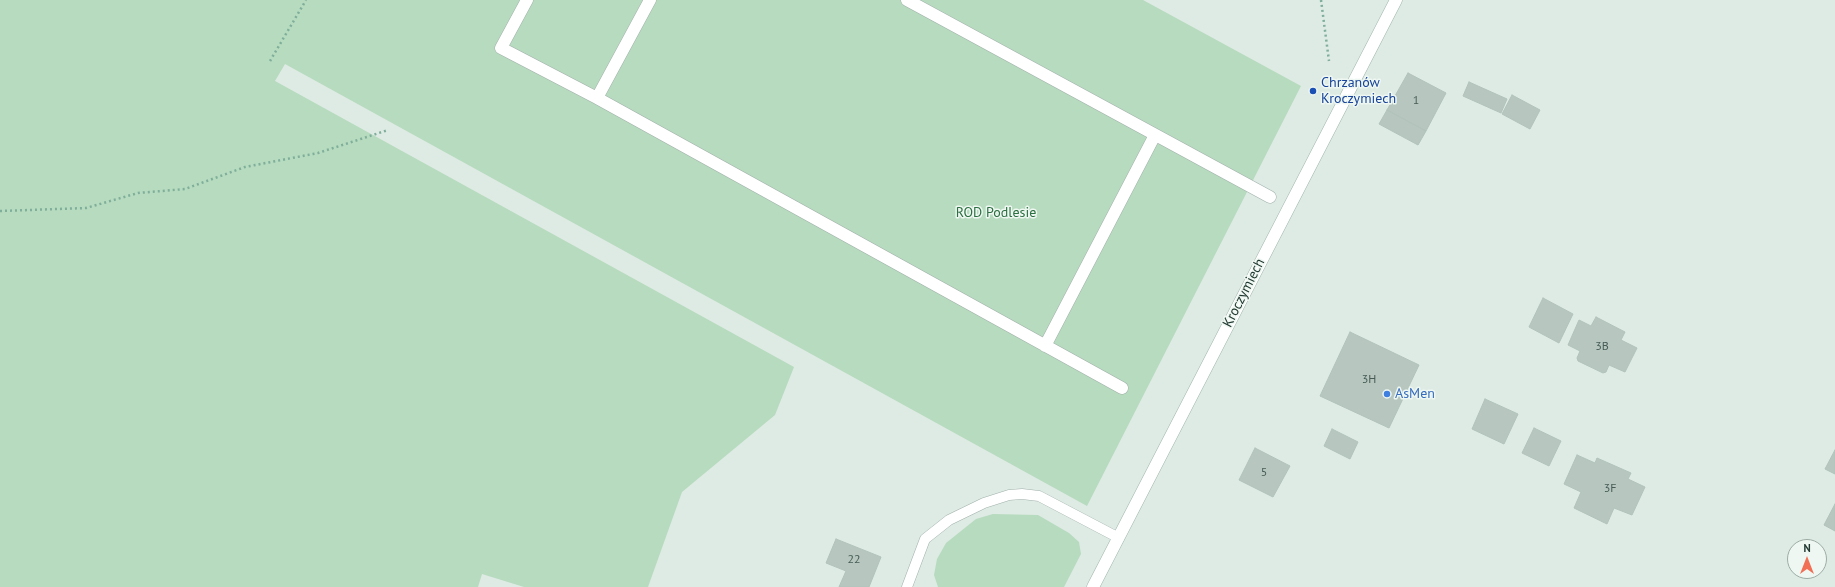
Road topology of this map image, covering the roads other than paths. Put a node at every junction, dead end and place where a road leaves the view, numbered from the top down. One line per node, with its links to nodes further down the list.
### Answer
1 (527, 0): 5 (street)
2 (650, 0): 5 (street)
3 (907, 0): 6 (street)
4 (1396, 0): 10 (street, Kroczymiech)
5 (597, 98): 8 (street)
6 (1155, 135): 7 (street); 8 (street)
7 (1270, 197)
8 (1045, 346): 9 (street)
9 (1122, 388)
10 (1119, 538): 11 (lane); 12 (street, Kroczymiech)
11 (907, 587)
12 (1093, 587)

